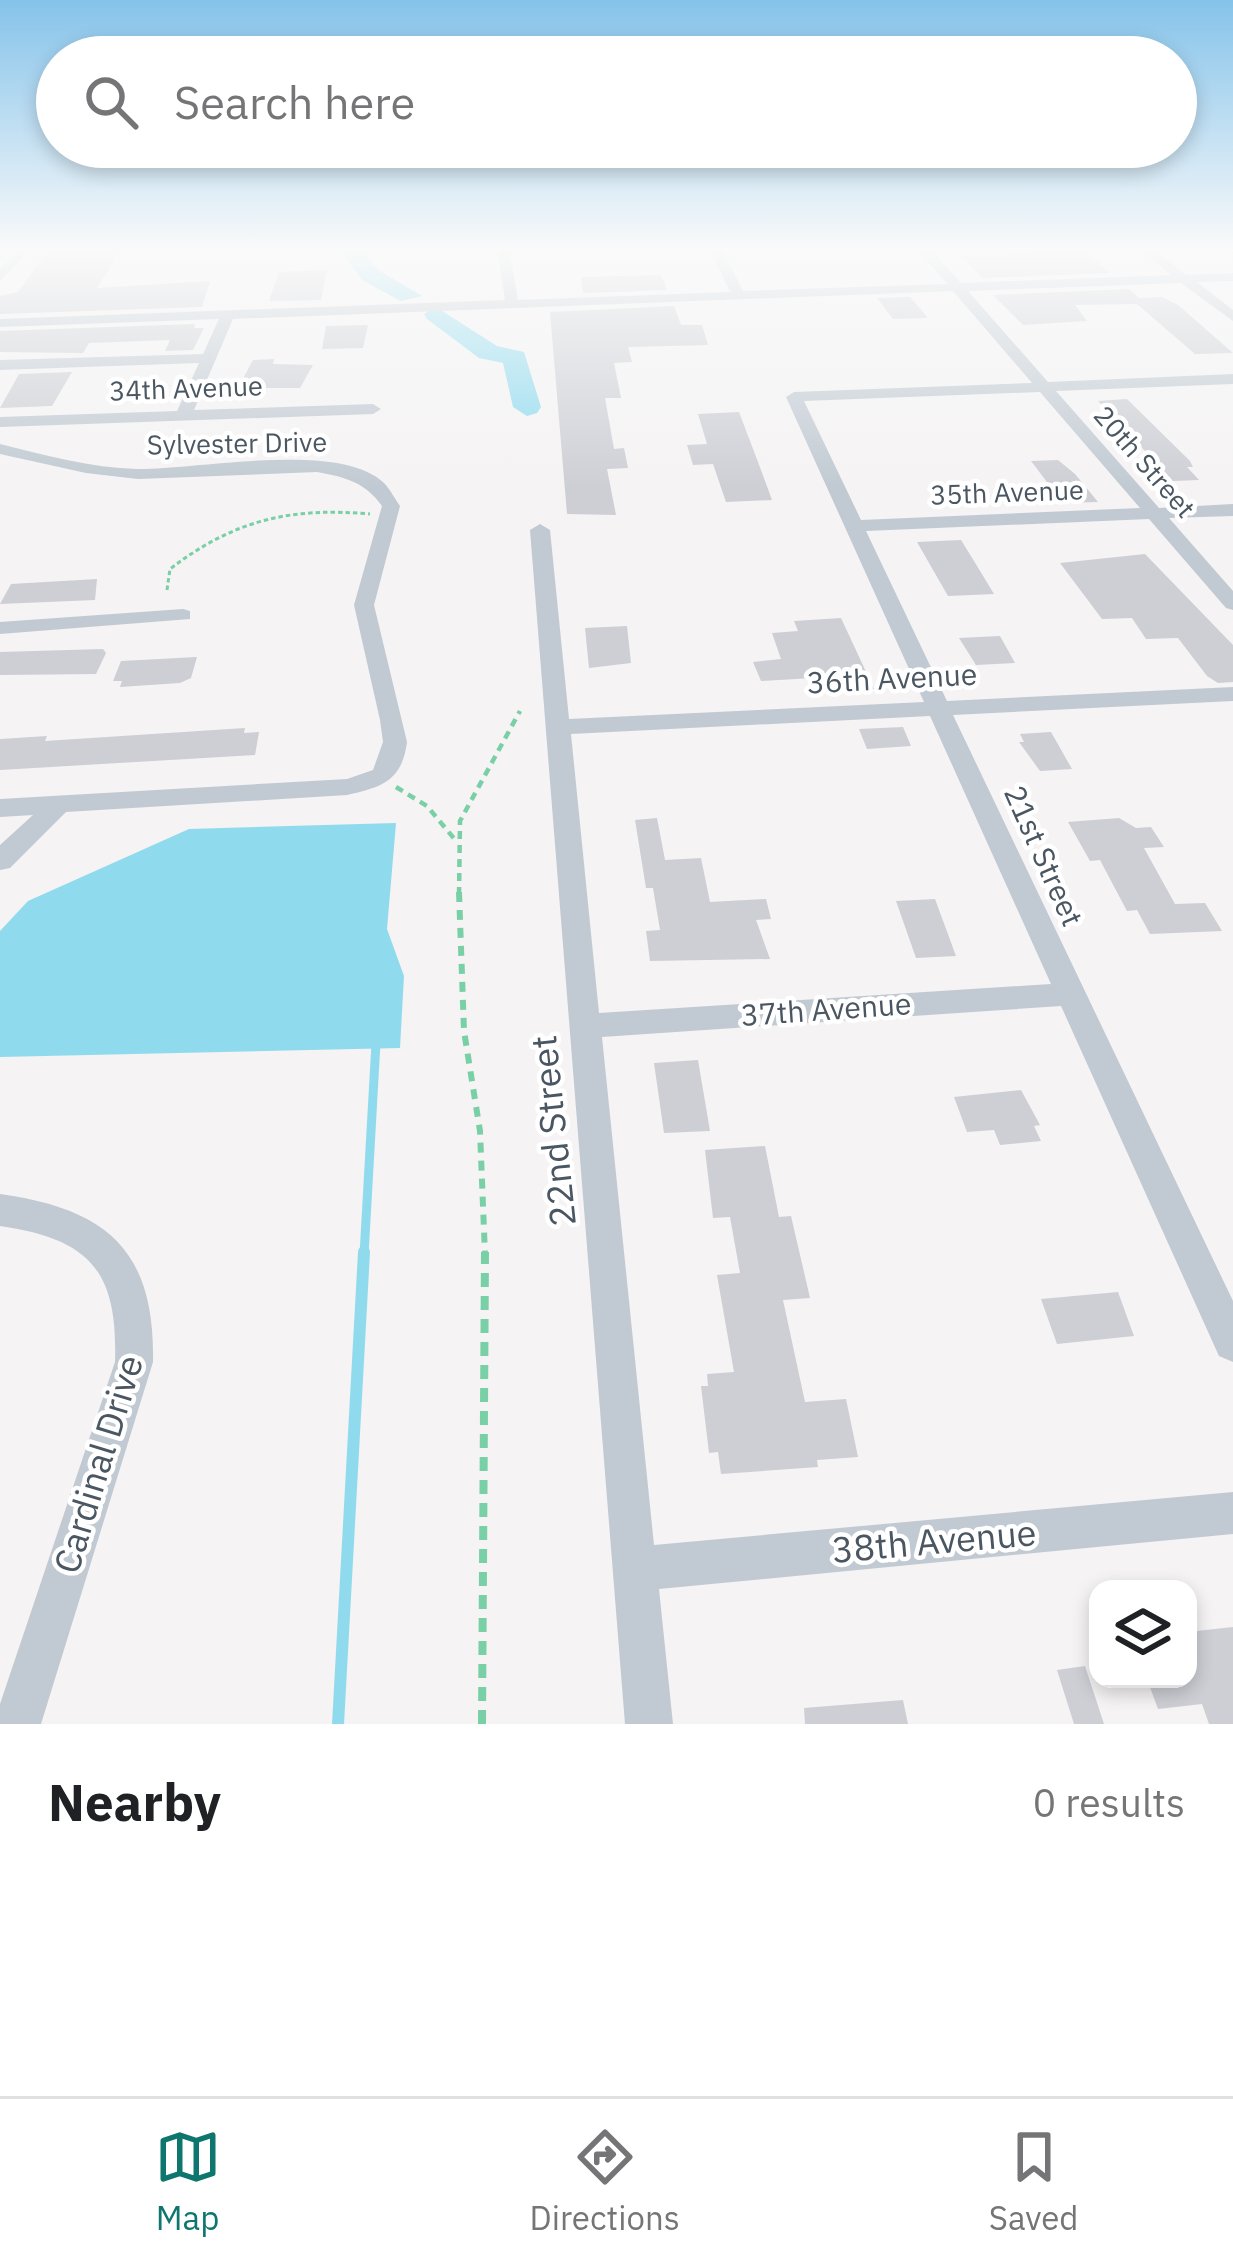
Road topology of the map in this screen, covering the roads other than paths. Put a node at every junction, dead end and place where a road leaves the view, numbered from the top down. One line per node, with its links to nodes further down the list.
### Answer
1 (222, 327): 3 (street)
2 (991, 327): 6 (street, 20th Street)
3 (208, 358): 4 (street); 8 (street)
4 (0, 365)
5 (1233, 379): 6 (street)
6 (1042, 388): 12 (street, 20th Street); 13 (street, 21st Street)
7 (374, 409): 8 (street, 34th Avenue)
8 (183, 416): 9 (street, 34th Avenue)
9 (0, 422)
10 (0, 449): 21 (street, Sylvester Drive)
11 (1233, 510): 12 (street, 35th Avenue)
12 (1154, 514): 13 (street, 35th Avenue); 15 (street, 20th Street)
13 (855, 526): 19 (street, 21st Street)
14 (540, 530): 20 (street, 22nd Street)
15 (1233, 604)
16 (183, 615): 17 (street)
17 (0, 628)
18 (1233, 694): 19 (street, 36th Avenue)
19 (939, 707): 20 (street, 36th Avenue); 24 (street, 21st Street)
20 (555, 727): 25 (street, 22nd Street)
21 (58, 805): 22 (street); 23 (street)
22 (0, 808)
23 (0, 862)
24 (1070, 994): 25 (street, 37th Avenue); 27 (street, 21st Street)
25 (582, 1026): 29 (street, 22nd Street)
26 (0, 1210): 30 (street, Cardinal Drive)
27 (1233, 1343)
28 (1233, 1513): 29 (street, 38th Avenue)
29 (636, 1569): 31 (street, 22nd Street)
30 (17, 1724)
31 (649, 1724)

